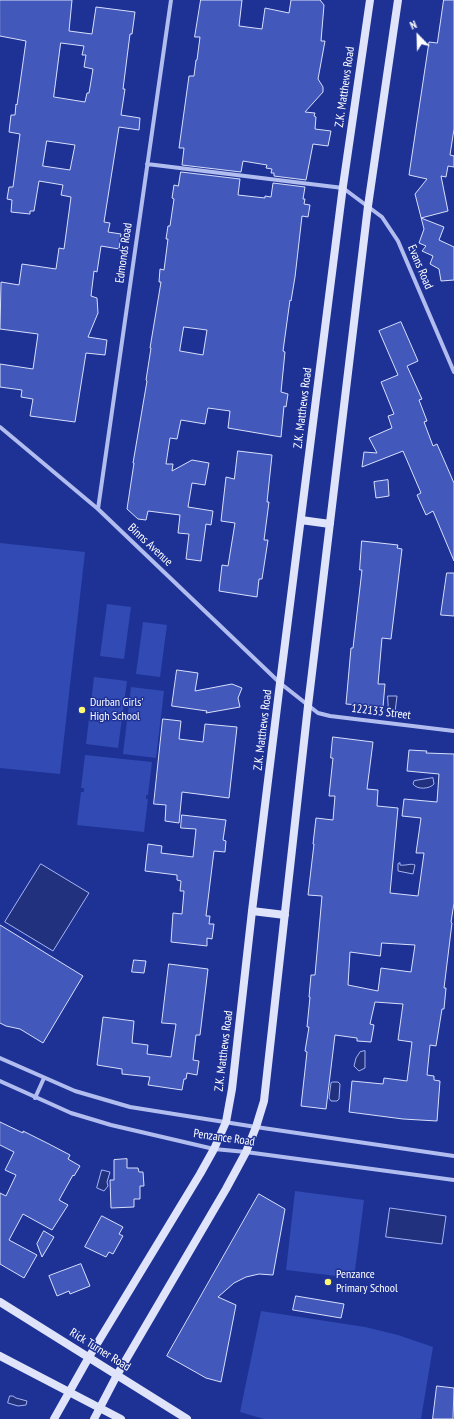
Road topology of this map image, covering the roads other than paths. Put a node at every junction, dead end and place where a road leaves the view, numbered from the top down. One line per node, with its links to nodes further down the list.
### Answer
1 (171, 0): 4 (street, Edmonds Road)
2 (370, 0): 5 (street, Z.K. Matthews Road)
3 (398, 0): 6 (street)
4 (147, 164): 5 (street); 9 (street, Edmonds Road)
5 (343, 188): 6 (street, Evans Road); 10 (street, Z.K. Matthews Road)
6 (368, 206): 7 (street, Evans Road); 11 (street)
7 (454, 372)
8 (0, 427): 9 (street, Binns Avenue)
9 (98, 509): 12 (street, Binns Avenue)
10 (301, 520): 11 (street); 12 (street, Z.K. Matthews Road)
11 (330, 524): 13 (street)
12 (280, 682): 13 (street, Binns Avenue); 15 (street, Z.K. Matthews Road)
13 (308, 706): 14 (street, 122133 Street); 16 (street)
14 (454, 731)
15 (252, 911): 16 (street); 21 (street, Z.K. Matthews Road)
16 (285, 915): 22 (street)
17 (0, 1058): 18 (street, Penzance Road)
18 (44, 1078): 20 (street); 21 (street, Penzance Road)
19 (0, 1081): 20 (street, Penzance Road)
20 (35, 1098): 23 (street, Penzance Road)
21 (226, 1122): 22 (street, Penzance Road); 23 (street, Z.K. Matthews Road)
22 (256, 1127): 24 (street); 25 (street, Penzance Road)
23 (214, 1149): 24 (street, Penzance Road); 29 (street, Z.K. Matthews Road)
24 (246, 1152): 26 (street, Penzance Road); 30 (street)
25 (454, 1156)
26 (454, 1180)
27 (0, 1302): 29 (street, Rick Turner Road)
28 (0, 1356): 31 (street)
29 (90, 1357): 30 (street, Rick Turner Road); 31 (street, Z.K. Matthews Road)
30 (117, 1376): 32 (street); 36 (street, Rick Turner Road)
31 (69, 1392): 32 (street); 33 (street, Z.K. Matthews Road)
32 (100, 1408): 34 (street); 35 (street)
33 (54, 1419)
34 (94, 1419)
35 (121, 1419)
36 (187, 1419)

